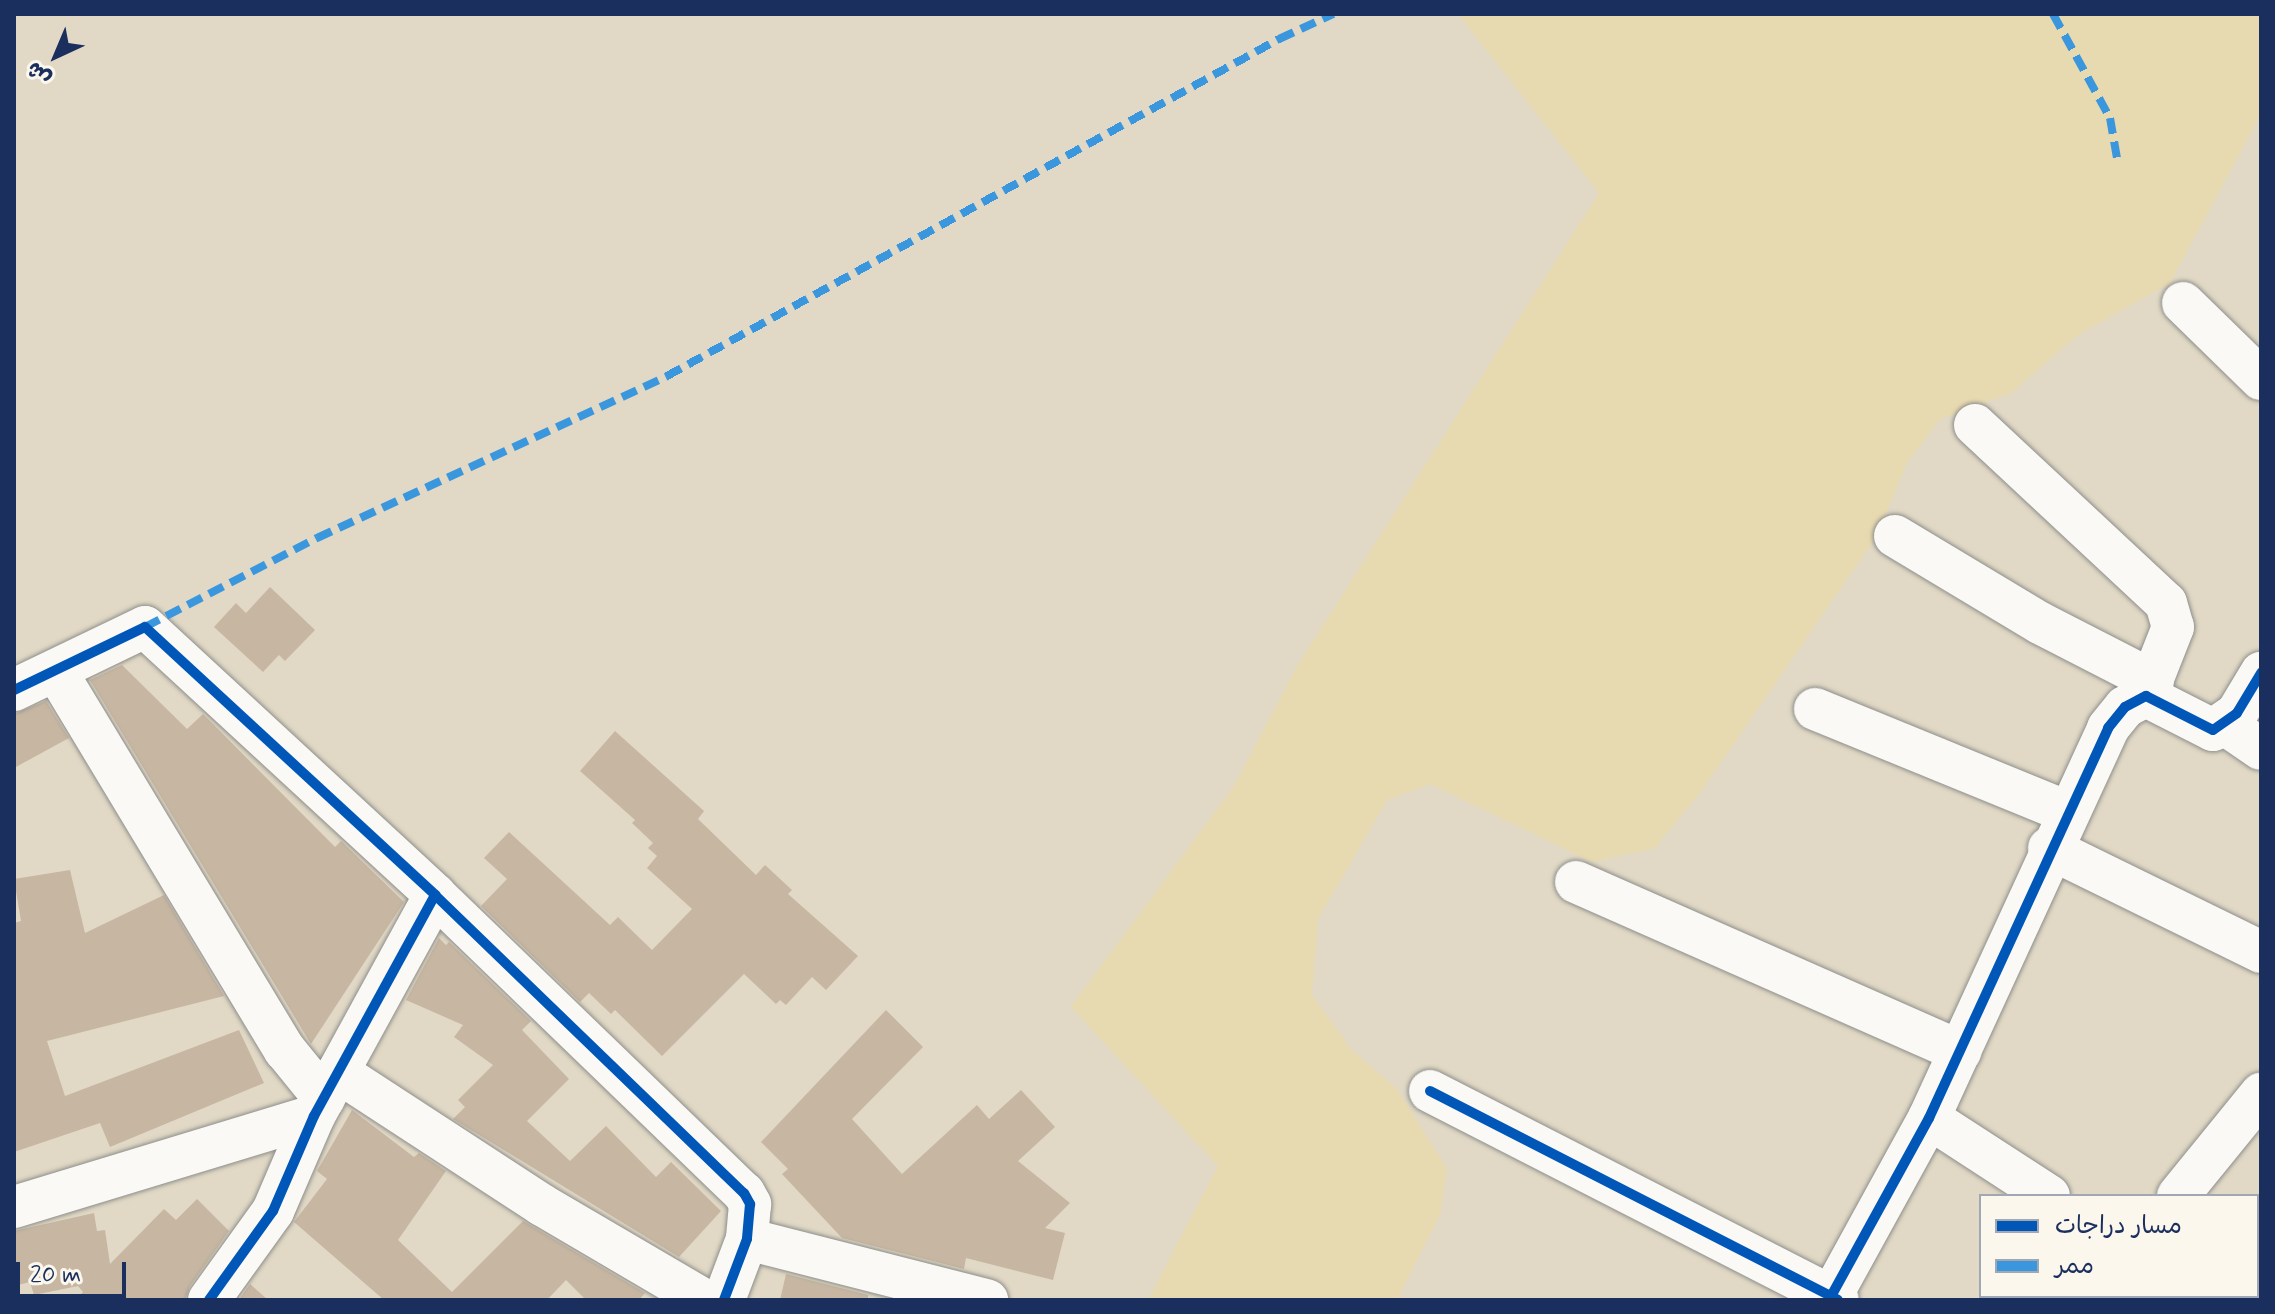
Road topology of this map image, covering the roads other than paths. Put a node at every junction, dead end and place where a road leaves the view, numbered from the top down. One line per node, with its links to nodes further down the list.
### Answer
1 (2183, 303): 2 (street)
2 (2261, 379)
3 (1975, 425): 7 (street)
4 (1895, 536): 7 (street)
5 (56, 671): 8 (street); 14 (street); 19 (street)
6 (2261, 673): 10 (street)
7 (2150, 689): 10 (street); 12 (street)
8 (14, 690)
9 (1815, 709): 12 (street)
10 (2226, 725): 11 (street)
11 (2261, 749)
12 (2058, 830): 15 (street); 16 (street)
13 (1576, 882): 16 (street)
14 (435, 895): 19 (street); 24 (street)
15 (2261, 952)
16 (1960, 1051): 20 (street)
17 (1430, 1091): 25 (street)
18 (2261, 1094): 22 (street)
19 (325, 1095): 23 (street); 26 (street); 27 (street)
20 (1929, 1118): 21 (street); 25 (street)
21 (2046, 1194)
22 (2180, 1194)
23 (14, 1207)
24 (747, 1239): 28 (street); 29 (street)
25 (1833, 1299)
26 (209, 1300)
27 (704, 1300)
28 (724, 1300)
29 (987, 1300)

